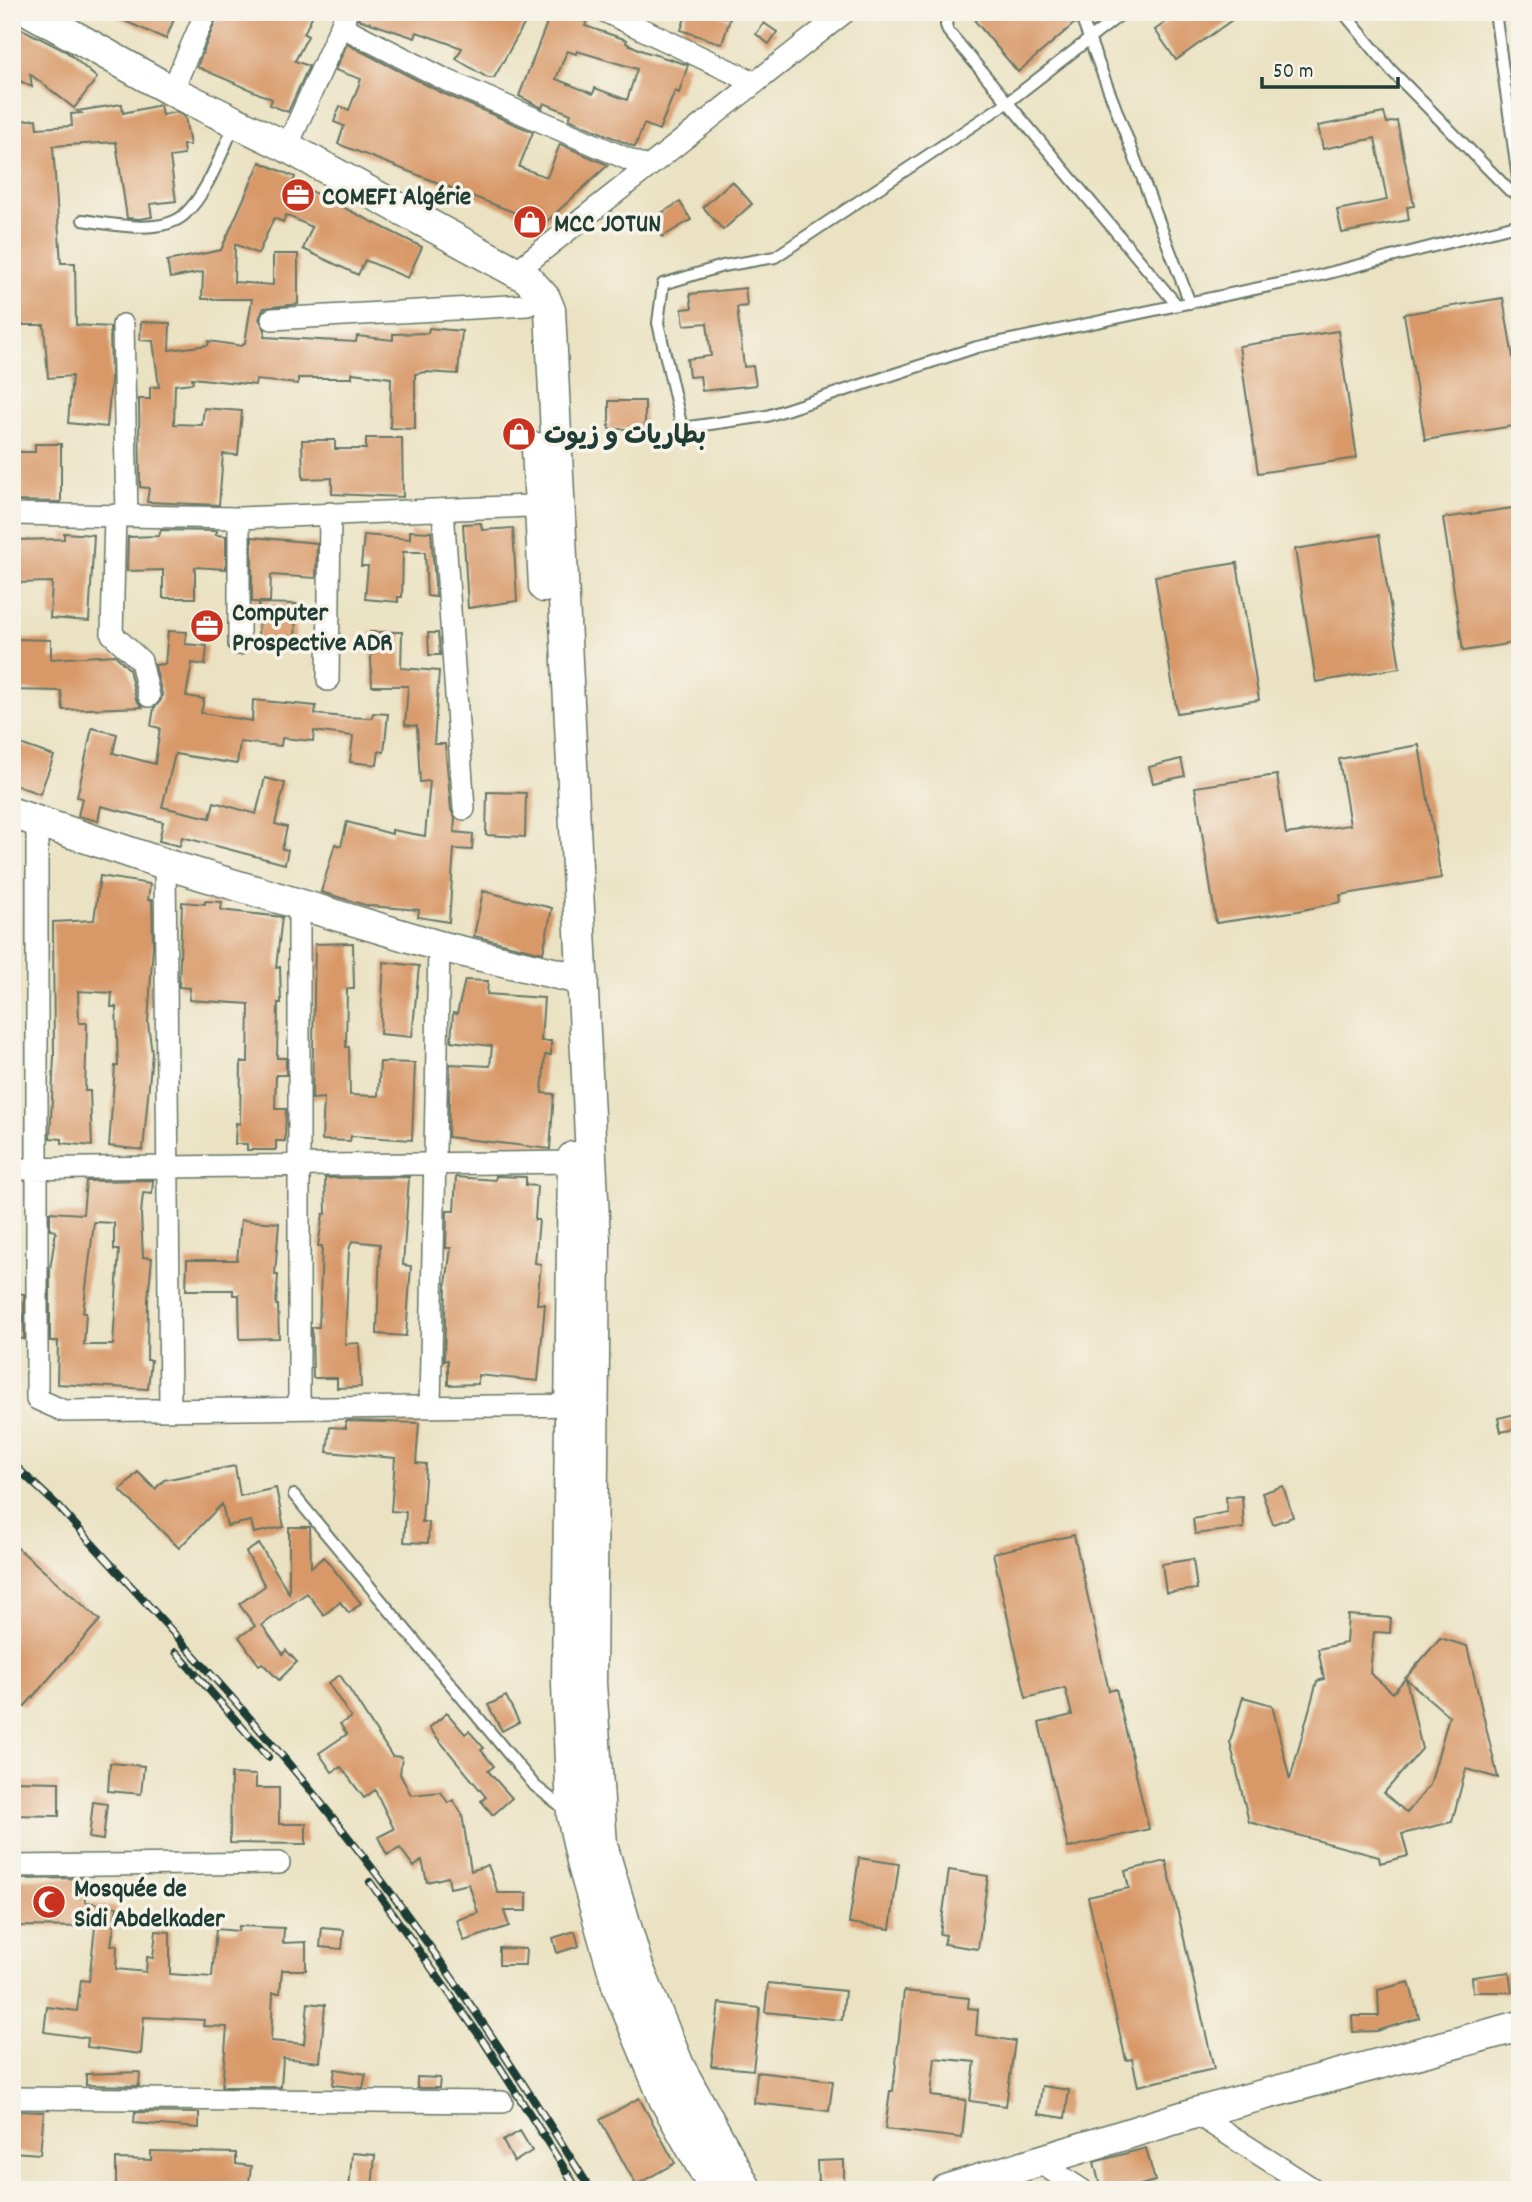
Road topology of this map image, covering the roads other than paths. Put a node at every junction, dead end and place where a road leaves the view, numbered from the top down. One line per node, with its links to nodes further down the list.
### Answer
1 (206, 12): 13 (street)
2 (606, 12): 12 (street)
3 (845, 12): 12 (street)
4 (949, 12): 14 (lane)
5 (1079, 12): 11 (lane)
6 (1124, 12): 11 (lane)
7 (1343, 12): 18 (lane)
8 (1495, 12): 18 (lane)
9 (47, 16): 13 (main road)
10 (344, 19): 16 (street); 17 (street)
11 (1089, 39): 14 (lane); 22 (lane)
12 (753, 82): 17 (street)
13 (172, 91): 15 (main road)
14 (1009, 102): 24 (lane); 24 (lane)
15 (236, 122): 16 (main road); 19 (lane)
16 (288, 147): 21 (main road)
17 (646, 167): 21 (street)
18 (1520, 195)
19 (83, 220)
20 (1520, 224): 22 (lane)
21 (515, 272): 23 (main road); 27 (main road)
22 (1190, 303): 24 (lane)
23 (528, 305): 25 (street); 27 (main road)
24 (1177, 305)
25 (272, 319)
26 (123, 325): 31 (street)
27 (550, 505): 28 (street); 41 (main road)
28 (443, 510): 29 (street); 36 (street)
29 (330, 513): 32 (street); 34 (street)
30 (12, 514): 31 (street)
31 (121, 515): 32 (street); 35 (street)
32 (239, 518): 33 (street)
33 (239, 644)
34 (328, 680)
35 (149, 696)
36 (464, 809)
37 (24, 817): 38 (main road); 46 (street)
38 (164, 864): 39 (main road); 45 (street)
39 (299, 902): 40 (main road); 44 (street)
40 (439, 946): 41 (main road); 43 (street)
41 (573, 979): 42 (main road); 48 (main road)
42 (573, 1162): 43 (street); 48 (main road)
43 (434, 1164): 44 (street); 49 (street)
44 (297, 1166): 45 (street); 50 (street)
45 (169, 1167): 46 (street); 51 (street)
46 (39, 1168): 47 (street); 51 (street)
47 (12, 1169)
48 (582, 1405): 49 (street); 53 (main road); 62 (main road)
49 (430, 1406): 50 (street)
50 (299, 1408): 51 (street)
51 (170, 1409)
52 (294, 1495): 53 (lane)
53 (572, 1815): 61 (main road)
54 (279, 1863): 55 (street)
55 (12, 1866)
56 (1520, 2026): 59 (main road)
57 (12, 2098): 58 (street)
58 (502, 2102)
59 (1195, 2113): 60 (main road); 66 (street)
60 (1036, 2160): 63 (main road); 64 (street); 65 (street)
61 (715, 2190)
62 (747, 2190)
63 (944, 2190)
64 (1053, 2190)
65 (1082, 2190)
66 (1315, 2190)

